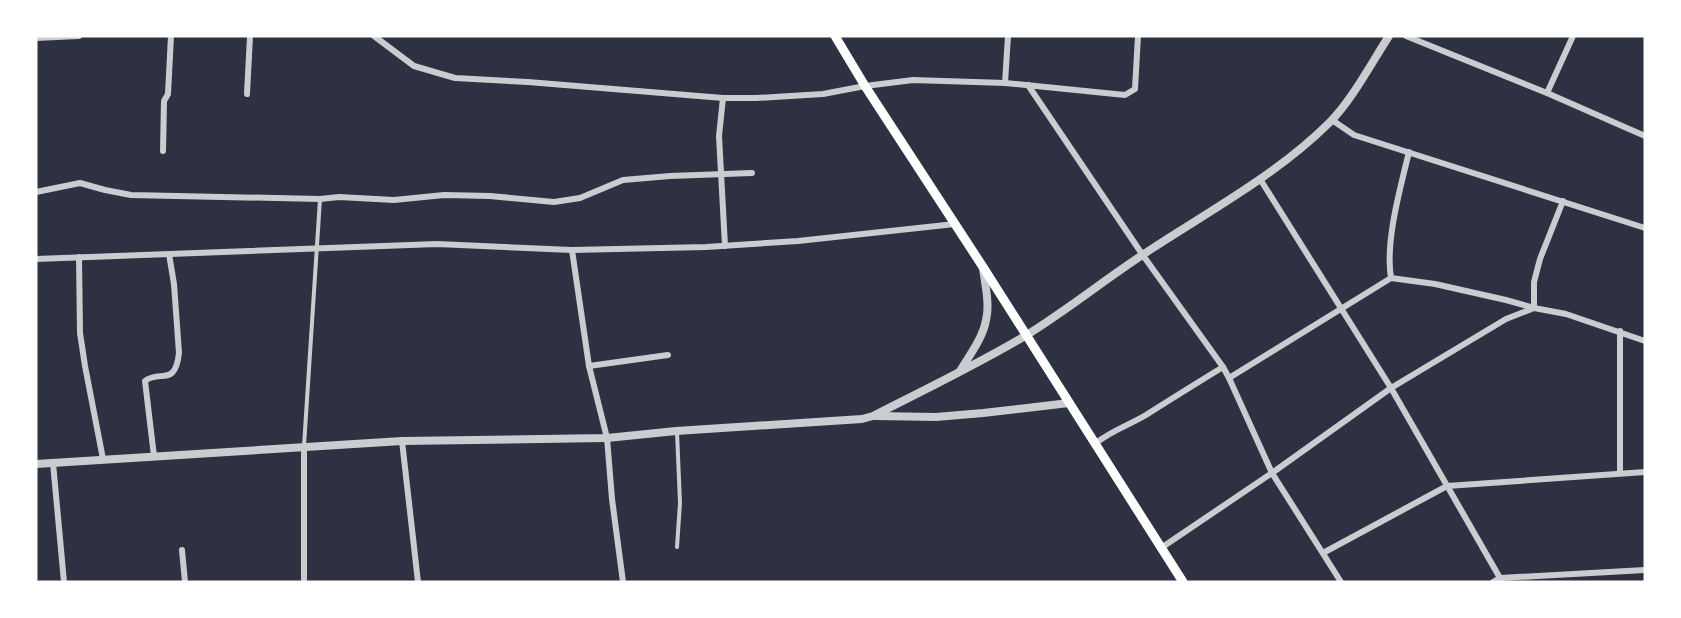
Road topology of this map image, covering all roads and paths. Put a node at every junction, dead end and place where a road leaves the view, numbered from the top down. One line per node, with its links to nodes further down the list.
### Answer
1 (79, 36): 11 (street)
2 (171, 36): 20 (street)
3 (250, 36): 16 (street)
4 (374, 36): 17 (street)
5 (835, 36): 14 (main road)
6 (1008, 36): 12 (street)
7 (1138, 36): 13 (street)
8 (1389, 36): 18 (street)
9 (1406, 36): 15 (street)
10 (1573, 36): 15 (street)
11 (36, 38)
12 (1005, 83): 13 (street); 14 (street)
13 (1028, 85): 34 (street)
14 (865, 86): 17 (street); 28 (main road)
15 (1547, 93): 19 (street)
16 (247, 94)
17 (723, 98): 23 (street)
18 (1332, 120): 21 (street); 24 (street)
19 (1645, 136)
20 (164, 151)
21 (1408, 152): 27 (street); 38 (street)
22 (752, 173): 23 (street)
23 (720, 174): 26 (street); 30 (street)
24 (1260, 179): 34 (street); 40 (street)
25 (36, 192): 26 (street)
26 (320, 199): 31 (lane)
27 (1563, 201): 29 (street); 39 (street)
28 (956, 224): 30 (street); 37 (main road)
29 (1645, 228)
30 (725, 246): 32 (street)
31 (316, 249): 32 (street); 33 (street); 56 (lane)
32 (572, 250): 45 (street)
33 (170, 254): 35 (street); 57 (street)
34 (1142, 254): 42 (street); 46 (street)
35 (79, 257): 36 (street); 58 (street)
36 (36, 259)
37 (983, 267): 42 (main road); 47 (street)
38 (1391, 278): 39 (street); 40 (street)
39 (1534, 308): 41 (street); 49 (street)
40 (1341, 310): 48 (street); 49 (street)
41 (1620, 331): 43 (street); 63 (street)
42 (1026, 335): 47 (street); 50 (main road)
43 (1645, 340)
44 (668, 355): 45 (street)
45 (589, 366): 53 (street)
46 (1223, 367): 48 (street); 55 (street)
47 (960, 371): 51 (street)
48 (1229, 378): 62 (street)
49 (1390, 388): 62 (street); 64 (street)
50 (1069, 403): 51 (street); 55 (main road)
51 (873, 416): 52 (street)
52 (676, 431): 53 (street); 65 (lane)
53 (607, 438): 54 (street); 75 (street)
54 (402, 441): 56 (street); 74 (street)
55 (1096, 443): 66 (main road)
56 (304, 447): 57 (street); 73 (street)
57 (154, 456): 58 (street)
58 (103, 459): 59 (street)
59 (53, 463): 60 (street); 71 (street)
60 (36, 464)
61 (1645, 472): 63 (street)
62 (1272, 473): 66 (street); 68 (street)
63 (1620, 473): 64 (street)
64 (1447, 486): 68 (street); 70 (street)
65 (677, 547)
66 (1161, 548): 76 (main road)
67 (182, 550): 72 (street)
68 (1323, 553): 77 (street)
69 (1645, 570): 70 (street)
70 (1500, 578): 78 (street)
71 (64, 582)
72 (185, 582)
73 (304, 582)
74 (418, 582)
75 (623, 582)
76 (1183, 582)
77 (1341, 582)
78 (1493, 582)

